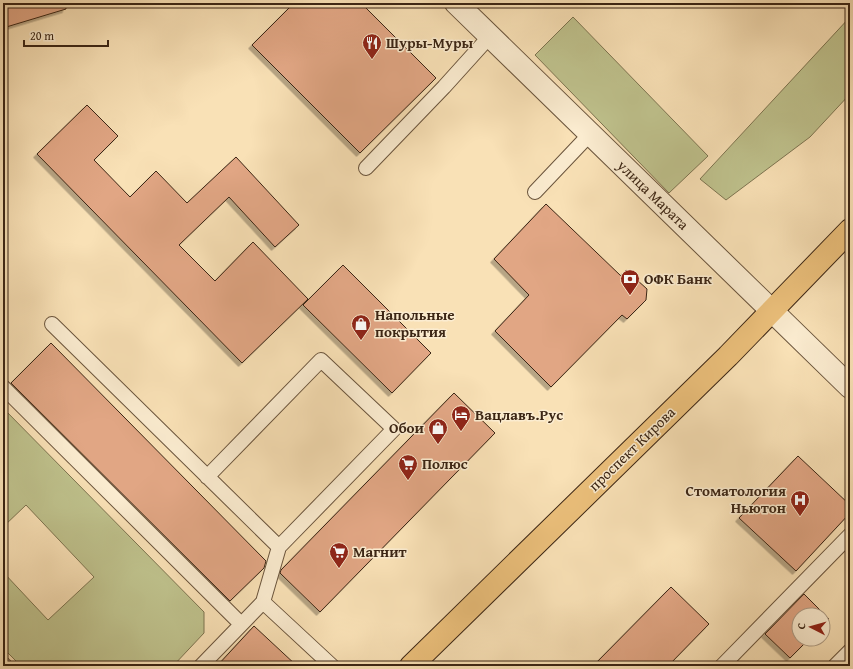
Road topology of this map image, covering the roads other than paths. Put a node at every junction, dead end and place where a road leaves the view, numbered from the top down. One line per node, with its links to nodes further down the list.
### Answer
1 (456, 3): 2 (street, улица Марата)
2 (490, 36): 3 (street, улица Марата); 4 (lane)
3 (590, 134): 5 (lane); 7 (street, улица Марата)
4 (366, 168)
5 (535, 192)
6 (850, 230): 7 (main road, проспект Кирова)
7 (772, 311): 10 (street, улица Марата); 19 (main road, проспект Кирова)
8 (52, 324): 11 (lane)
9 (3, 387): 15 (lane)
10 (850, 387)
11 (207, 477): 13 (lane); 13 (lane)
12 (850, 535): 20 (lane)
13 (279, 547): 14 (lane)
14 (263, 602): 15 (lane); 18 (lane)
15 (241, 624): 17 (lane)
16 (850, 651): 21 (lane)
17 (201, 666)
18 (332, 666)
19 (411, 666)
20 (722, 666)
21 (835, 666)

